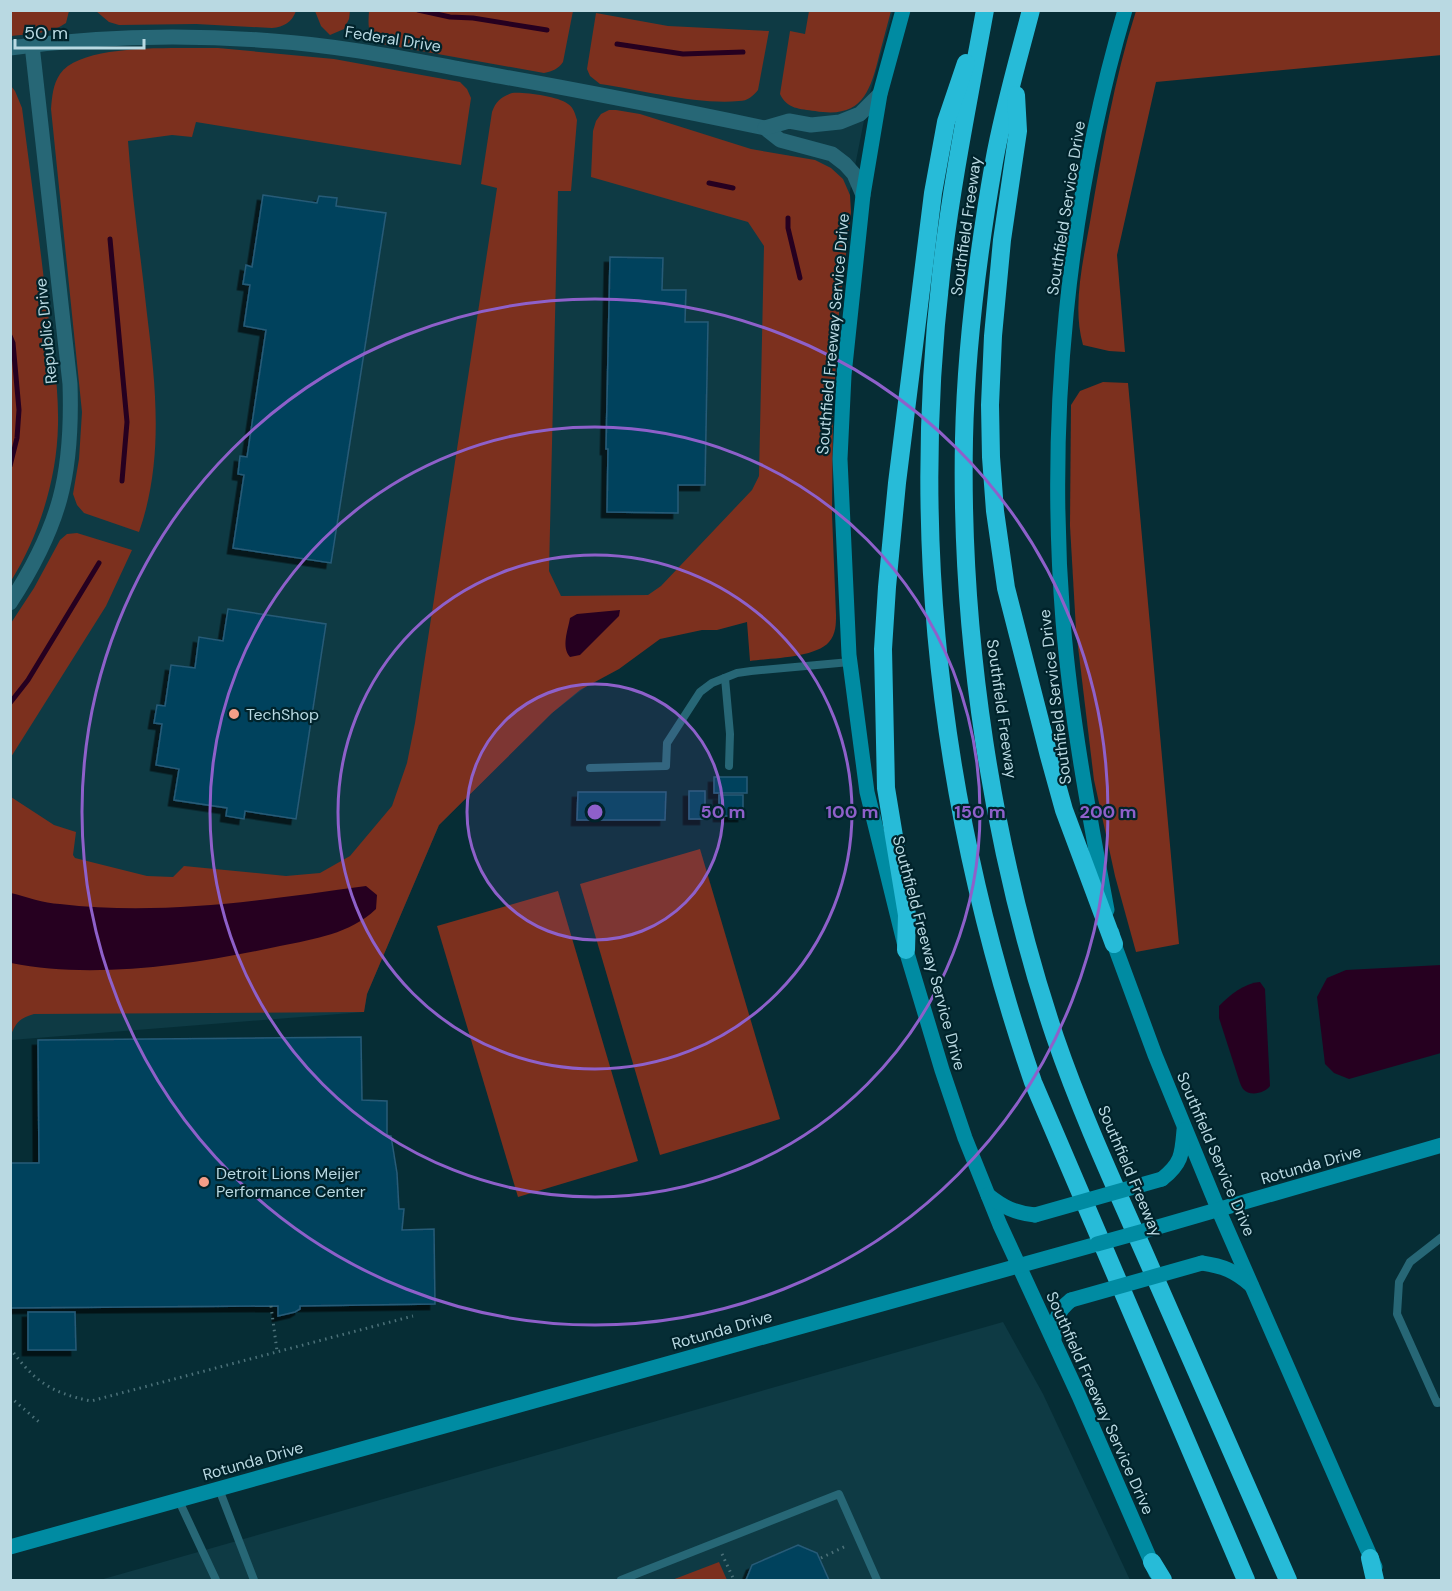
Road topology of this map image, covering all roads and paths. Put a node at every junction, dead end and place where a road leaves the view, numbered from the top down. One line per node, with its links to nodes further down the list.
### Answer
1 (903, 10): 8 (main road, Southfield Freeway Service Drive)
2 (985, 10): 17 (highway); 47 (highway, Southfield Freeway)
3 (1031, 10): 7 (highway, Southfield Freeway)
4 (1125, 10): 16 (main road, Southfield Service Drive)
5 (32, 45): 6 (street, Federal Drive); 9 (street, Federal Drive); 11 (street, Republic Drive)
6 (10, 48)
7 (1014, 73): 16 (highway); 48 (highway, Southfield Freeway)
8 (880, 94): 9 (street, Federal Drive); 10 (main road, Southfield Freeway Service Drive)
9 (765, 128): 10 (street, Federal Drive)
10 (863, 195): 12 (main road, Southfield Freeway Service Drive)
11 (10, 603)
12 (850, 662): 13 (lane); 17 (main road, Southfield Freeway Service Drive)
13 (725, 678): 14 (lane); 15 (lane)
14 (729, 766)
15 (590, 768)
16 (1114, 944): 18 (main road, Southfield Service Drive)
17 (906, 950): 20 (main road, Southfield Freeway Service Drive)
18 (1185, 1127): 20 (main road, bridge); 21 (main road, Southfield Service Drive)
19 (1442, 1145): 21 (main road, Rotunda Drive)
20 (988, 1195): 23 (main road, Southfield Freeway Service Drive)
21 (1219, 1210): 23 (main road, Rotunda Drive, bridge); 24 (main road, Southfield Service Drive)
22 (1442, 1237): 31 (lane)
23 (1019, 1266): 27 (main road, Southfield Freeway Service Drive); 33 (main road, Rotunda Drive)
24 (1253, 1287): 27 (main road, bridge); 39 (main road, Southfield Service Drive)
25 (271, 1306): 29 (path)
26 (413, 1316): 29 (path)
27 (1054, 1343): 40 (main road, Southfield Freeway Service Drive)
28 (10, 1348): 29 (path)
29 (277, 1351)
30 (10, 1396): 32 (path)
31 (1442, 1402)
32 (39, 1422)
33 (219, 1489): 34 (main road, Rotunda Drive); 42 (lane)
34 (179, 1501): 36 (main road, Rotunda Drive); 41 (lane)
35 (846, 1546): 38 (path)
36 (10, 1547)
37 (722, 1554): 44 (path)
38 (821, 1558)
39 (1370, 1558): 49 (highway); 50 (main road, Southfield Service Drive)
40 (1152, 1562): 46 (highway)
41 (216, 1581)
42 (254, 1581)
43 (621, 1581): 45 (lane)
44 (734, 1581)
45 (877, 1581)
46 (1161, 1581)
47 (1246, 1581)
48 (1288, 1581)
49 (1375, 1581)
50 (1380, 1581)

